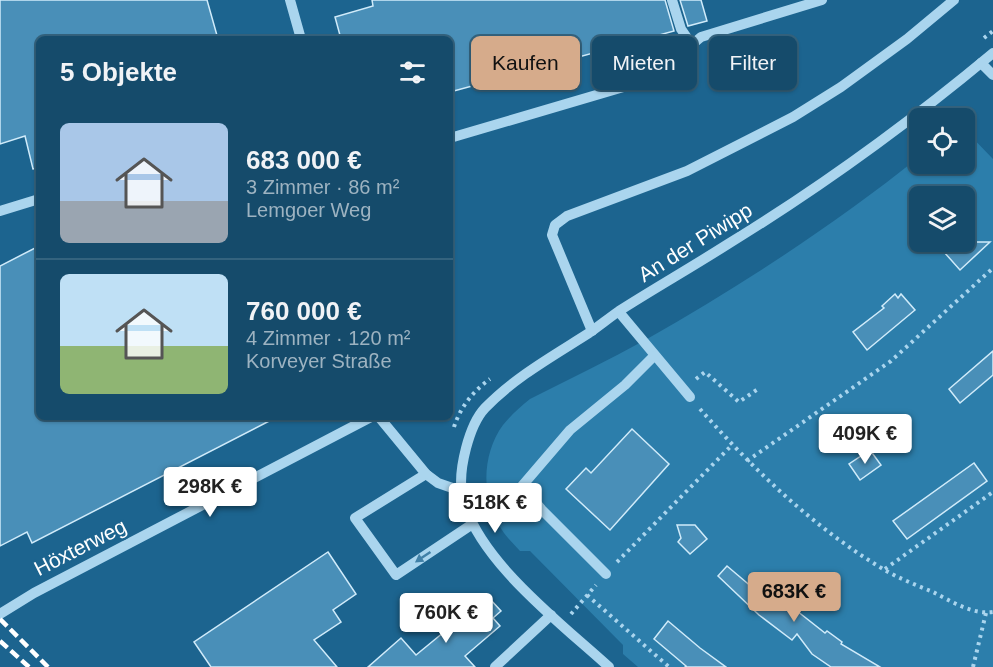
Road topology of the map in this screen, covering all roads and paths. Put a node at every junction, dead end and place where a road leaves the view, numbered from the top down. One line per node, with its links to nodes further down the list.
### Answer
1 (290, 0): 5 (street)
2 (672, 0): 6 (street)
3 (822, 0): 7 (street)
4 (954, 0): 17 (street)
5 (300, 36)
6 (686, 36)
7 (697, 41)
8 (993, 53): 9 (street, An der Piwipp)
9 (981, 63): 10 (street); 16 (street, An der Piwipp)
10 (993, 75)
11 (613, 90): 12 (street)
12 (453, 137)
13 (36, 200): 14 (street)
14 (0, 211)
15 (992, 269): 24 (path)
16 (619, 312): 17 (street, An der Piwipp); 18 (street)
17 (592, 331): 26 (street, An der Piwipp)
18 (654, 356): 20 (street); 30 (street)
19 (758, 389): 20 (path)
20 (686, 393): 23 (path)
21 (365, 420): 35 (street, Höxterweg)
22 (381, 420): 25 (street)
23 (732, 445): 24 (path); 30 (path)
24 (747, 460): 29 (path)
25 (426, 474): 26 (street); 28 (street, one-way to 25)
26 (461, 491): 28 (street)
27 (993, 492): 29 (path)
28 (471, 525): 36 (street)
29 (885, 570): 34 (path)
30 (606, 574): 31 (path)
31 (587, 595): 32 (path); 39 (path)
32 (580, 602)
33 (993, 612): 34 (path)
34 (986, 613): 40 (path)
35 (0, 614)
36 (551, 615): 37 (street); 38 (street)
37 (495, 667)
38 (609, 667)
39 (669, 667)
40 (973, 667)

